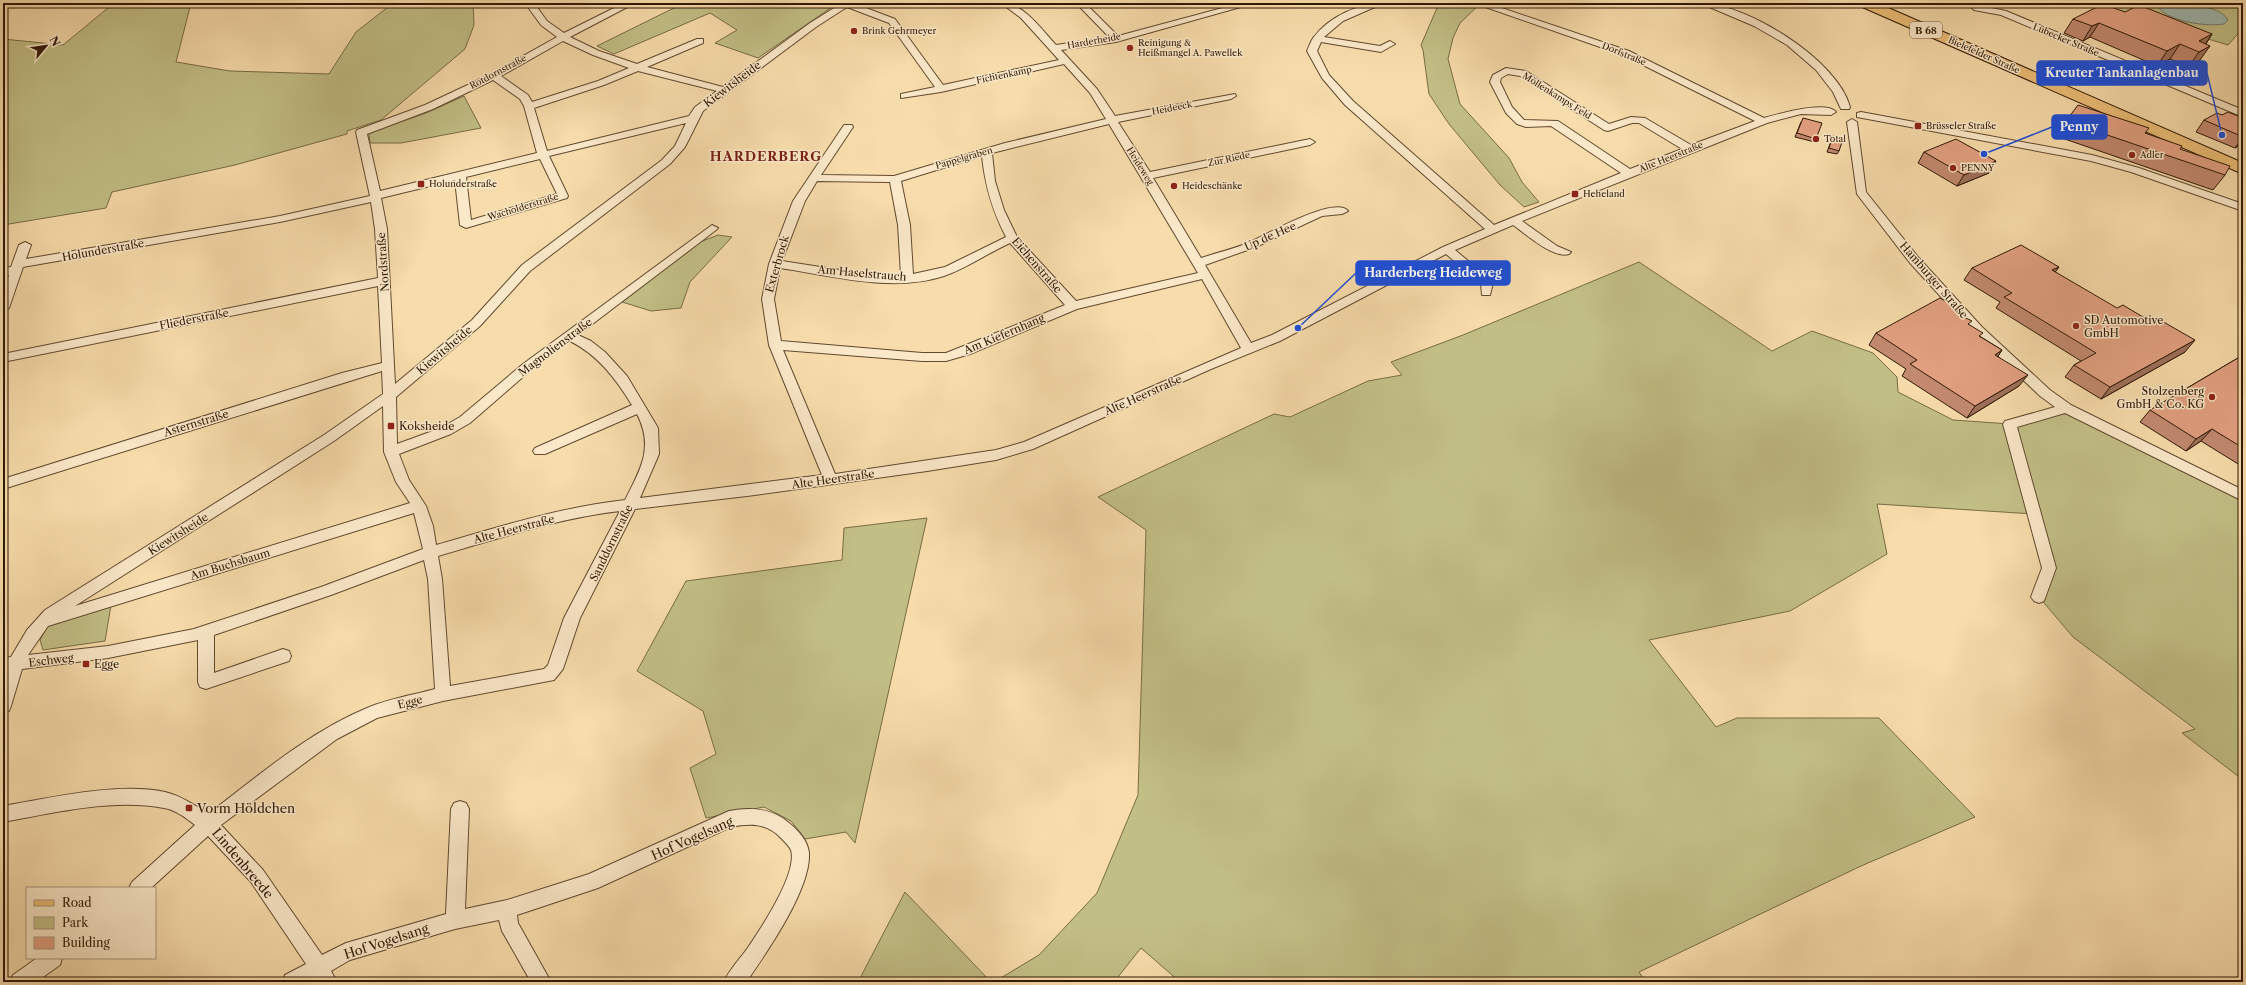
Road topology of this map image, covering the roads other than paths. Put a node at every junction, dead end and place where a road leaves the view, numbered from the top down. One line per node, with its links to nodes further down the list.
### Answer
1 (529, 3): 14 (street)
2 (631, 3): 14 (street, Rotdornstraße)
3 (848, 3): 23 (street); 24 (street, Kiewitsheide)
4 (1005, 3): 19 (street, Heideweg)
5 (1080, 3): 15 (street)
6 (1215, 3): 13 (street)
7 (1251, 3): 13 (street, Harderheide)
8 (1380, 3): 16 (street)
9 (1478, 3): 33 (street, Dorfstraße)
10 (1704, 3): 28 (street)
11 (1865, 3): 40 (main road, Bielefelder Straße / B 68)
12 (1981, 5): 29 (street, Lübecker Straße)
13 (1224, 10): 15 (street, Harderheide)
14 (563, 36): 21 (street); 22 (street, Rotdornstraße)
15 (1116, 39): 19 (street, Harderheide)
16 (1317, 39): 18 (street); 51 (street)
17 (700, 41): 21 (street)
18 (1390, 44)
19 (1054, 48): 20 (street, Heideweg)
20 (1066, 61): 23 (street, Fichtenkamp); 32 (street, Heideweg)
21 (636, 67): 24 (street); 27 (street)
22 (494, 76): 27 (street, Wacholderstraße); 35 (street, Rotdornstraße)
23 (941, 88): 25 (street, Fichtenkamp)
24 (723, 90): 30 (street, Kiewitsheide)
25 (905, 96)
26 (1231, 96): 32 (street, Heideeck)
27 (529, 106): 39 (street, Wacholderstraße)
28 (1845, 107): 31 (street); 31 (street)
29 (2243, 114)
30 (693, 118): 39 (street, Holunderstraße); 71 (street, Kiewitsheide)
31 (1848, 118): 33 (street, Alte Heerstraße); 47 (street); 73 (street, Hamburger Straße)
32 (1113, 121): 38 (street, Pappelgraben); 43 (street, Heideweg)
33 (1763, 121): 37 (street, Alte Heerstraße)
34 (848, 127): 44 (street, Exterbrock)
35 (361, 132): 46 (street, Nordstraße)
36 (1310, 142): 43 (street, Zur Riede)
37 (1690, 149): 42 (street, Alte Heerstraße); 42 (street, Möllenkamps Feld)
38 (987, 151): 45 (street, Pappelgraben); 52 (street, Eichenstraße)
39 (543, 154): 41 (street, Holunderstraße); 41 (street, Wacholderstraße)
40 (2243, 169)
41 (460, 174): 46 (street, Holunderstraße)
42 (1630, 174): 49 (street, Alte Heerstraße)
43 (1148, 176): 56 (street, Heideweg)
44 (814, 178): 45 (street, Pappelgraben); 57 (street, Exterbrock)
45 (894, 179): 61 (street)
46 (376, 197): 58 (street, Holunderstraße); 62 (street, Nordstraße)
47 (2243, 208)
48 (1342, 210): 56 (street, Up de Hee)
49 (1514, 220): 51 (street, Alte Heerstraße); 55 (street)
50 (712, 228): 66 (street, Magnolienstraße)
51 (1493, 230): 54 (street, Alte Heerstraße)
52 (1012, 238): 61 (street, Am Haselstrauch); 64 (street, Eichenstraße)
53 (26, 245): 58 (street)
54 (1447, 249): 63 (street); 68 (street, Alte Heerstraße)
55 (1565, 252)
56 (1198, 263): 60 (street, Heideweg)
57 (775, 264): 61 (street, Am Haselstrauch); 67 (street, Exterbrock)
58 (18, 267): 59 (street, Holunderstraße); 65 (street)
59 (3, 272)
60 (1205, 275): 64 (street, Am Kiefernhang); 68 (street, Heideweg)
61 (907, 279)
62 (384, 281): 69 (street, Fliederstraße); 70 (street, Nordstraße)
63 (1486, 292)
64 (1073, 306): 67 (street, Am Kiefernhang)
65 (3, 308)
66 (569, 335): 72 (street, Sanddornstraße); 75 (street, Magnolienstraße)
67 (775, 345): 76 (street, Exterbrock)
68 (1248, 349): 76 (street, Alte Heerstraße)
69 (3, 358)
70 (389, 365): 71 (street, Nordstraße); 77 (street, Asternstraße)
71 (390, 394): 75 (street); 83 (street, Kiewitsheide)
72 (640, 407): 74 (street); 79 (street, Sanddornstraße)
73 (2066, 408): 78 (street, Hamburger Straße); 82 (street)
74 (540, 451)
75 (391, 452): 80 (street)
76 (831, 478): 79 (street, Alte Heerstraße)
77 (3, 484)
78 (2243, 496)
79 (630, 503): 81 (street, Alte Heerstraße); 87 (street, Sanddornstraße)
80 (419, 506): 81 (street); 83 (street, Am Buchsbaum)
81 (431, 552): 84 (street, Alte Heerstraße); 88 (street)
82 (2039, 597)
83 (40, 623): 86 (street, Kiewitsheide)
84 (200, 634): 85 (street); 86 (street, Eschweg)
85 (283, 656)
86 (9, 665): 89 (street, Kiewitsheide)
87 (548, 675): 88 (street, Egge)
88 (443, 694): 92 (street, Egge)
89 (3, 706)
90 (460, 809): 95 (street)
91 (3, 814): 92 (street, Lindenbreede)
92 (210, 823): 93 (street); 97 (street, Lindenbreede)
93 (139, 887)
94 (507, 910): 95 (street, Hof Vogelsang); 100 (street); 101 (street, Hof Vogelsang)
95 (455, 920): 97 (street, Hof Vogelsang)
96 (52, 959): 98 (street)
97 (323, 974): 99 (street, Hof Vogelsang)
98 (20, 982)
99 (292, 982)
100 (541, 982)
101 (734, 982)

